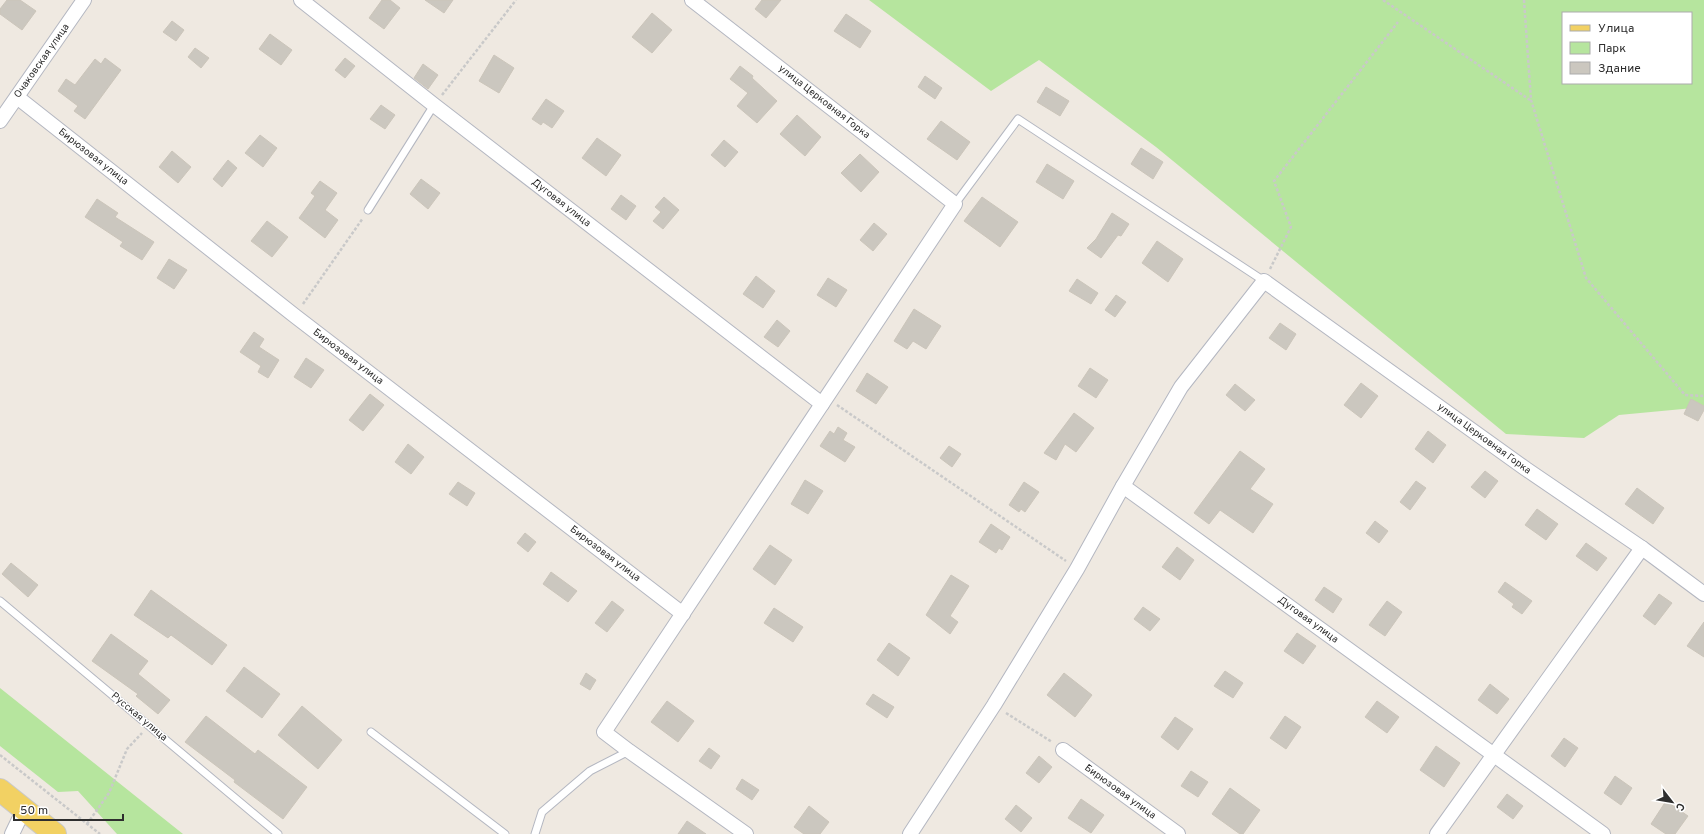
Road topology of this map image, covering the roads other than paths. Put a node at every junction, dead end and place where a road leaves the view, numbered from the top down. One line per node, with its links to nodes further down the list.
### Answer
1 (84, 0): 4 (street, Очаковская улица)
2 (301, 0): 5 (street, Дуговая улица)
3 (692, 0): 7 (street, улица Церковная Горка)
4 (17, 97): 6 (street, Очаковская улица); 15 (street, Бирюзовая улица)
5 (434, 105): 8 (lane); 10 (street, Дуговая улица)
6 (0, 121)
7 (955, 204): 9 (lane); 10 (street)
8 (368, 210)
9 (1264, 281): 11 (street); 12 (street, улица Церковная Горка)
10 (824, 401): 15 (street)
11 (1123, 486): 19 (street, Дуговая улица); 28 (street)
12 (1642, 548): 13 (street, улица Церковная Горка); 19 (street)
13 (1704, 594)
14 (0, 601): 24 (lane, Русская улица)
15 (683, 614): 18 (street)
16 (371, 732): 25 (lane)
17 (1063, 750): 29 (street, Бирюзовая улица)
18 (629, 751): 26 (lane); 27 (street)
19 (1494, 755): 30 (street); 31 (street, Дуговая улица)
20 (0, 790): 21 (main road)
21 (24, 809): 22 (street); 23 (main road)
22 (12, 834)
23 (55, 834)
24 (278, 834)
25 (505, 834)
26 (535, 834)
27 (746, 834)
28 (910, 834)
29 (1178, 834)
30 (1437, 834)
31 (1603, 834)

